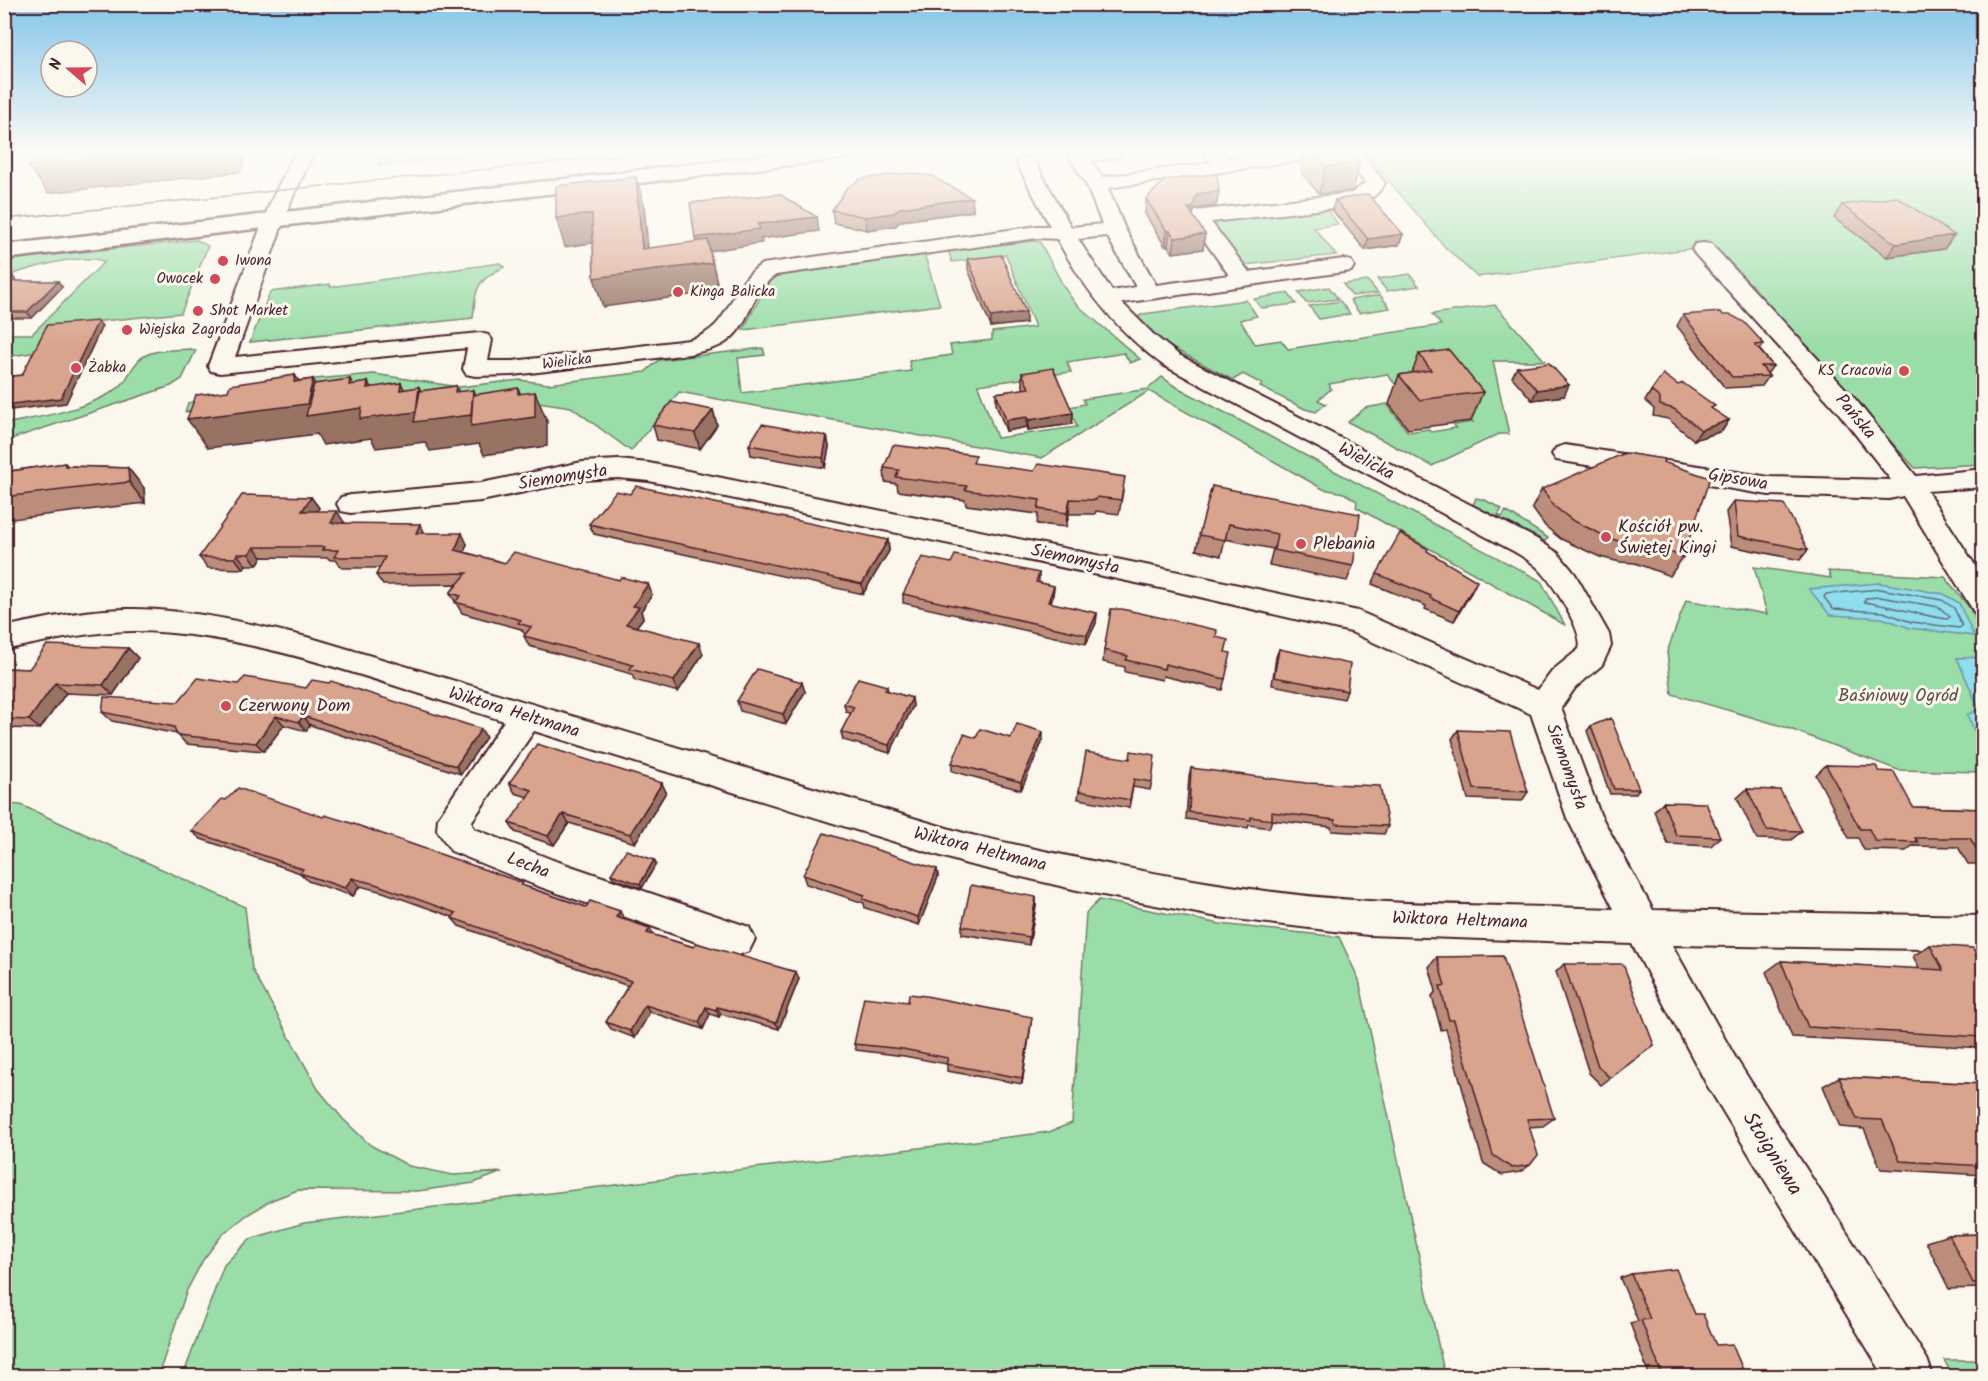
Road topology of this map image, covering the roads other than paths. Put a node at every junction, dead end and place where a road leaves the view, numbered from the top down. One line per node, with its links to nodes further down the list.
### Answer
1 (215, 217): 9 (main road)
2 (240, 217): 11 (main road)
3 (275, 217): 8 (street, Wielicka)
4 (1056, 217): 8 (street, Wielicka)
5 (1109, 217): 7 (street)
6 (1202, 217): 13 (street)
7 (1114, 229): 8 (street, Wielicka); 14 (street)
8 (1065, 234): 15 (street, Wielicka)
9 (4, 236)
10 (1703, 249): 18 (street, Pańska)
11 (4, 252)
12 (1343, 266): 13 (street)
13 (1243, 279): 14 (street)
14 (1149, 291): 15 (street)
15 (1107, 297): 22 (street, Wielicka)
16 (1565, 454): 18 (street, Gipsowa)
17 (1983, 478): 18 (street, Gipsowa)
18 (1911, 487): 20 (street, Pańska)
19 (351, 504): 22 (street, Siemomysła)
20 (1983, 604)
21 (4, 639): 23 (street, Wiktora Heltmana)
22 (1544, 706): 24 (street, Siemomysła)
23 (526, 716): 24 (street, Wiktora Heltmana); 26 (street, Lecha)
24 (1642, 927): 25 (street, Wiktora Heltmana); 27 (street, Stoigniewa)
25 (1983, 933)
26 (736, 939)
27 (1910, 1377)

